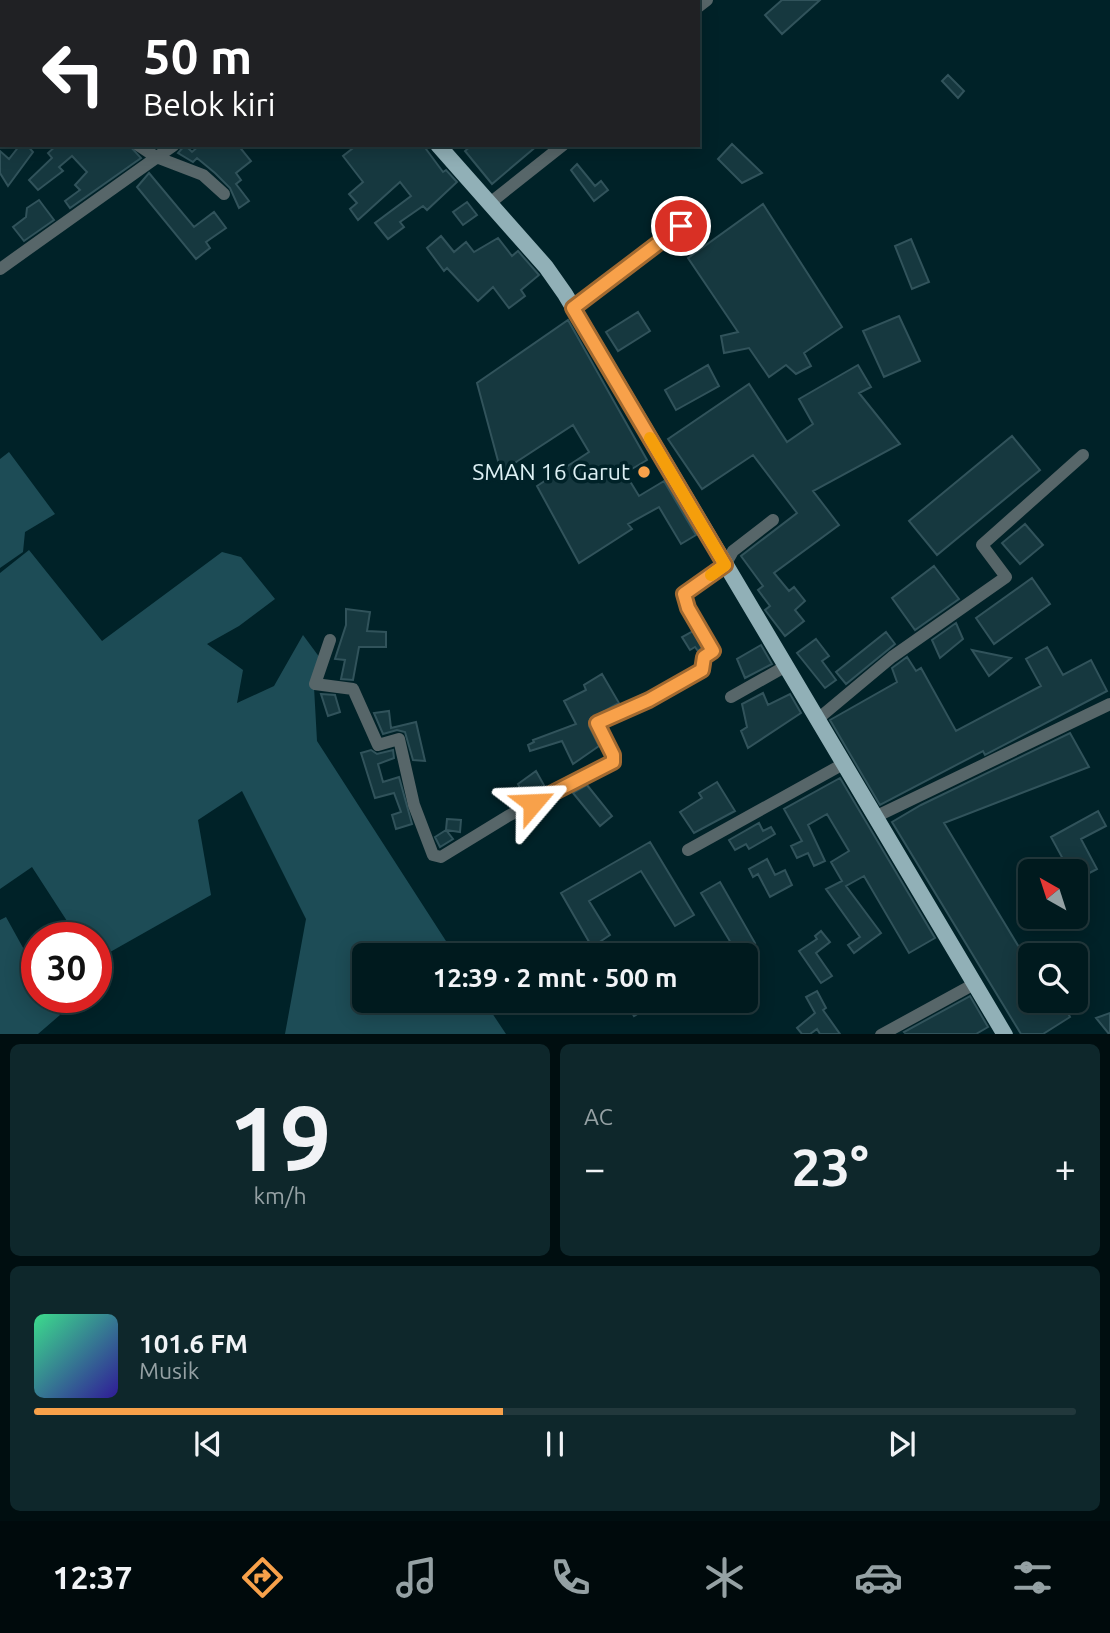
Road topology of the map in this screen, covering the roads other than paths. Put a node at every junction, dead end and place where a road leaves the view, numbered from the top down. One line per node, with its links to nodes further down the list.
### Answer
1 (141, 147): 5 (street)
2 (171, 147): 5 (street)
3 (440, 147): 7 (main road)
4 (560, 147): 7 (street)
5 (156, 158): 6 (street); 9 (street)
6 (224, 194)
7 (490, 203): 10 (main road)
8 (681, 226): 10 (street)
9 (0, 268)
10 (573, 308): 13 (main road)
11 (1083, 456): 18 (street)
12 (773, 520): 13 (street)
13 (725, 565): 14 (street); 15 (main road)
14 (330, 640)
15 (786, 666): 16 (street); 18 (main road)
16 (731, 697)
17 (1110, 704): 20 (street)
18 (819, 719): 19 (main road)
19 (845, 763): 20 (main road); 21 (street)
20 (877, 816): 22 (main road)
21 (688, 850)
22 (976, 983): 23 (street); 24 (main road)
23 (881, 1034)
24 (1005, 1034)

